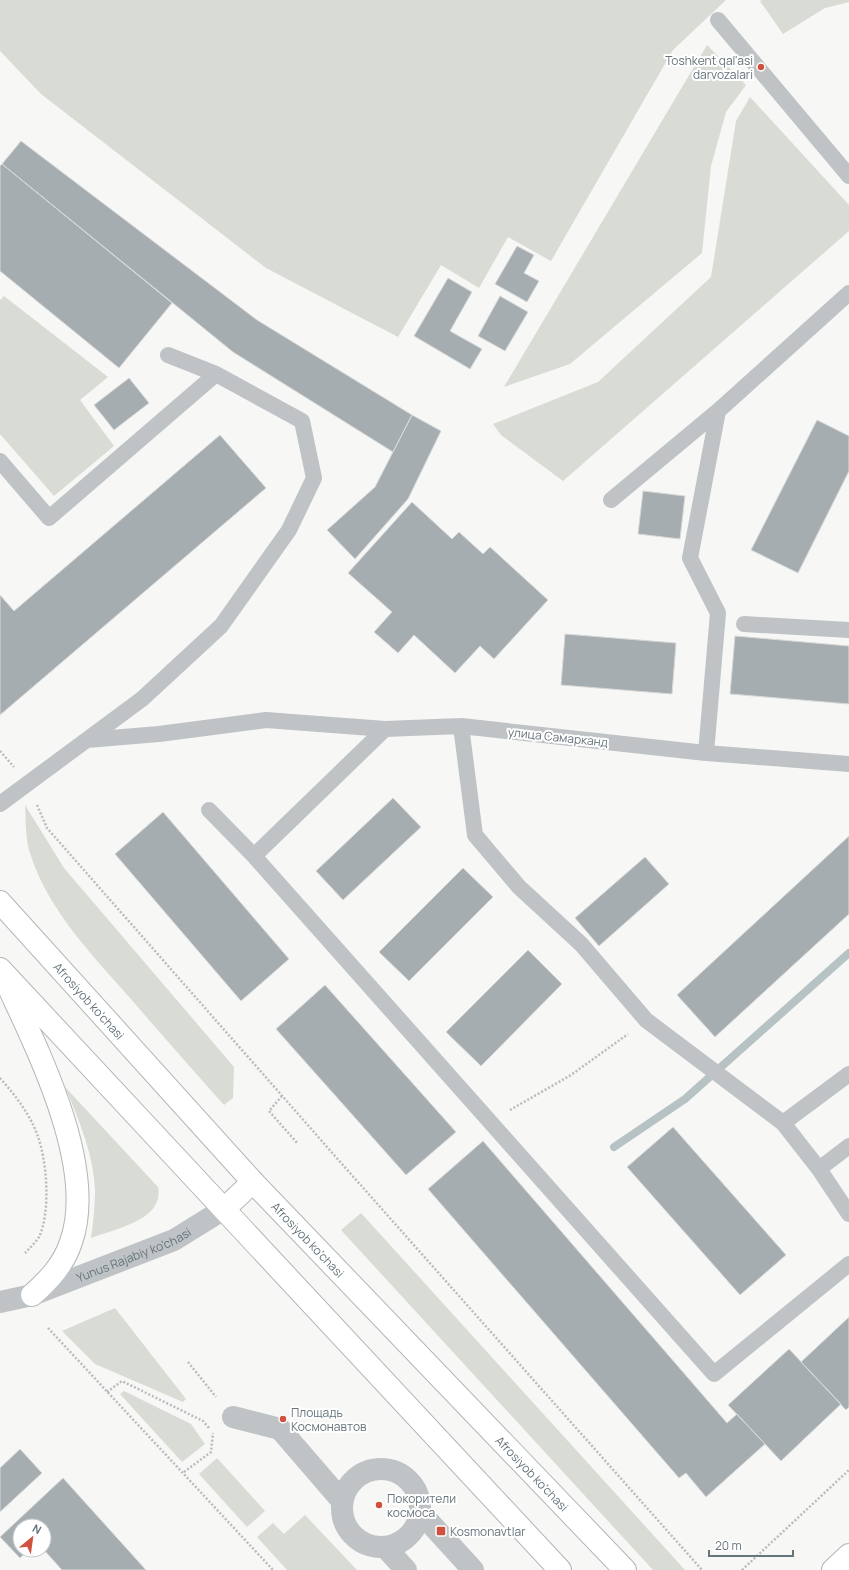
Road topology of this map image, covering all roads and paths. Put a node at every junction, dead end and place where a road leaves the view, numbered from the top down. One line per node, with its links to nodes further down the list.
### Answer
1 (718, 20): 2 (lane)
2 (849, 176)
3 (849, 293): 6 (lane)
4 (168, 356): 5 (lane)
5 (216, 374): 7 (lane); 13 (lane)
6 (718, 411): 8 (lane); 14 (lane)
7 (0, 461)
8 (611, 500)
9 (744, 624): 10 (lane)
10 (849, 630)
11 (461, 726): 12 (lane, улица Самарканд); 14 (lane, улица Самарканд); 22 (lane)
12 (385, 729): 13 (lane, улица Самарканд); 19 (lane)
13 (87, 740): 16 (lane)
14 (706, 753): 15 (lane, улица Самарканд)
15 (849, 764)
16 (0, 804)
17 (209, 810): 19 (lane)
18 (47, 828): 25 (path)
19 (254, 856): 26 (lane)
20 (0, 902): 31 (main road, Afrosiyob ko'chasi)
21 (0, 970): 32 (main road); 36 (main road)
22 (646, 1020): 26 (path); 27 (lane)
23 (849, 1074): 27 (lane)
24 (0, 1078): 34 (path)
25 (282, 1096): 28 (path); 54 (path)
26 (491, 1120): 35 (lane)
27 (783, 1123): 30 (lane)
28 (298, 1144)
29 (849, 1146): 30 (lane)
30 (819, 1169): 33 (lane)
31 (253, 1182): 32 (main road, Yunus Rajabiy ko'chasi); 53 (main road, Afrosiyob ko'chasi)
32 (224, 1209): 36 (street, Yunus Rajabiy ko'chasi); 52 (main road)
33 (849, 1214)
34 (25, 1253)
35 (849, 1264)
36 (32, 1295): 37 (street, Yunus Rajabiy ko'chasi)
37 (0, 1302)
38 (48, 1328): 40 (path)
39 (188, 1362): 41 (path)
40 (107, 1392): 42 (path); 44 (path)
41 (233, 1417): 42 (path); 45 (street)
42 (213, 1433): 44 (path)
43 (849, 1470): 55 (path)
44 (184, 1472): 49 (path)
45 (342, 1501): 46 (street); 47 (street)
46 (421, 1513): 47 (street); 51 (street)
47 (386, 1547): 50 (street)
48 (849, 1555): 56 (main road)
49 (273, 1570)
50 (406, 1570)
51 (473, 1570)
52 (560, 1570)
53 (624, 1570)
54 (702, 1570)
55 (742, 1570)
56 (833, 1570)

